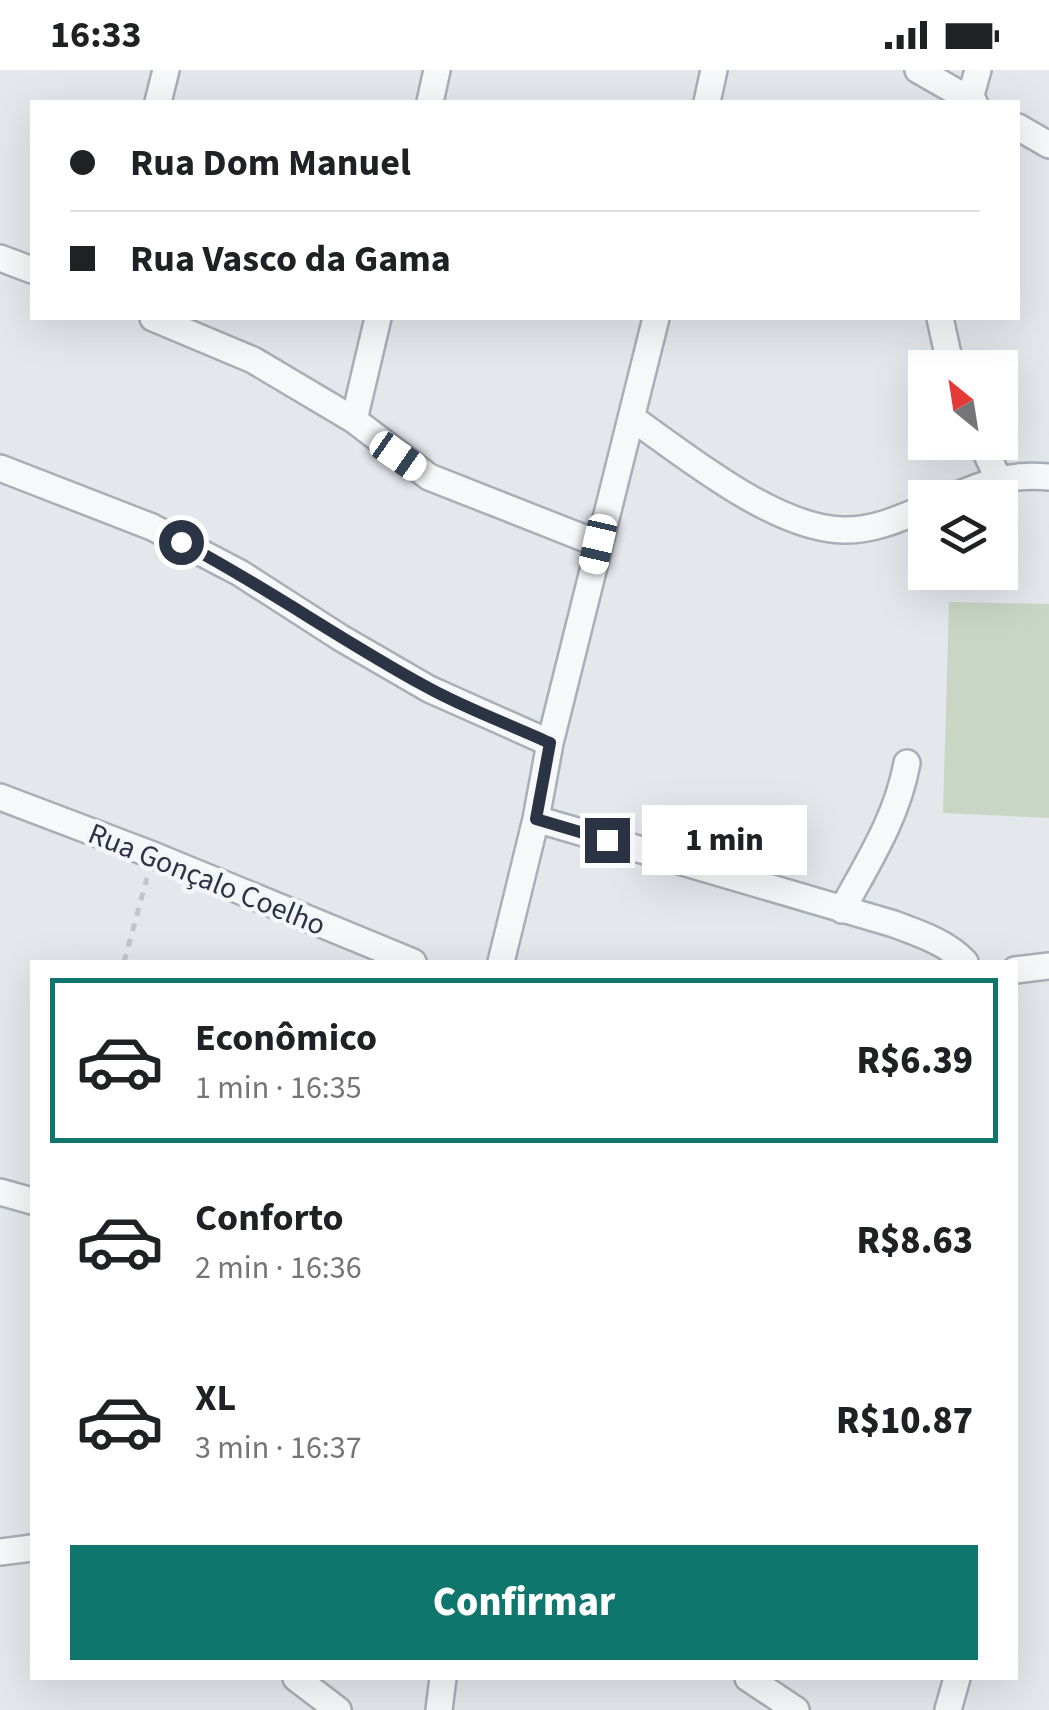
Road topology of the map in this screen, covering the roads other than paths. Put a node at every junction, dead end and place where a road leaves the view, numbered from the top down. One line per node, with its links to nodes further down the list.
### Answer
1 (166, 70): 6 (street)
2 (437, 70): 7 (street)
3 (714, 70): 8 (street)
4 (918, 70): 9 (street)
5 (978, 70): 10 (street)
6 (158, 100)
7 (430, 100)
8 (707, 100)
9 (968, 100)
10 (971, 100)
11 (1020, 128): 12 (street)
12 (1049, 146)
13 (0, 258): 14 (street)
14 (30, 269)
15 (158, 320): 21 (street)
16 (378, 320): 21 (street)
17 (656, 320): 20 (street)
18 (940, 320): 19 (street)
19 (946, 350)
20 (632, 418): 27 (street); 28 (street)
21 (354, 420): 28 (street)
22 (990, 460): 25 (street)
23 (0, 468): 29 (street)
24 (1049, 477): 25 (street)
25 (998, 478): 26 (street)
26 (993, 480)
27 (908, 515)
28 (598, 544): 29 (street)
29 (550, 743): 32 (street)
30 (907, 763): 33 (street)
31 (0, 798): 34 (street, Rua Gonçalo Coelho)
32 (536, 819): 33 (street); 35 (street)
33 (842, 910): 36 (street)
34 (408, 960)
35 (501, 960)
36 (963, 960)
37 (1049, 966): 38 (street)
38 (1018, 970)
39 (0, 1192): 40 (street)
40 (30, 1200)
41 (30, 1548): 42 (street)
42 (0, 1552)
43 (299, 1680): 47 (street)
44 (443, 1680): 48 (street)
45 (751, 1680): 49 (street)
46 (956, 1680): 50 (street)
47 (338, 1710)
48 (439, 1710)
49 (796, 1710)
50 (948, 1710)

